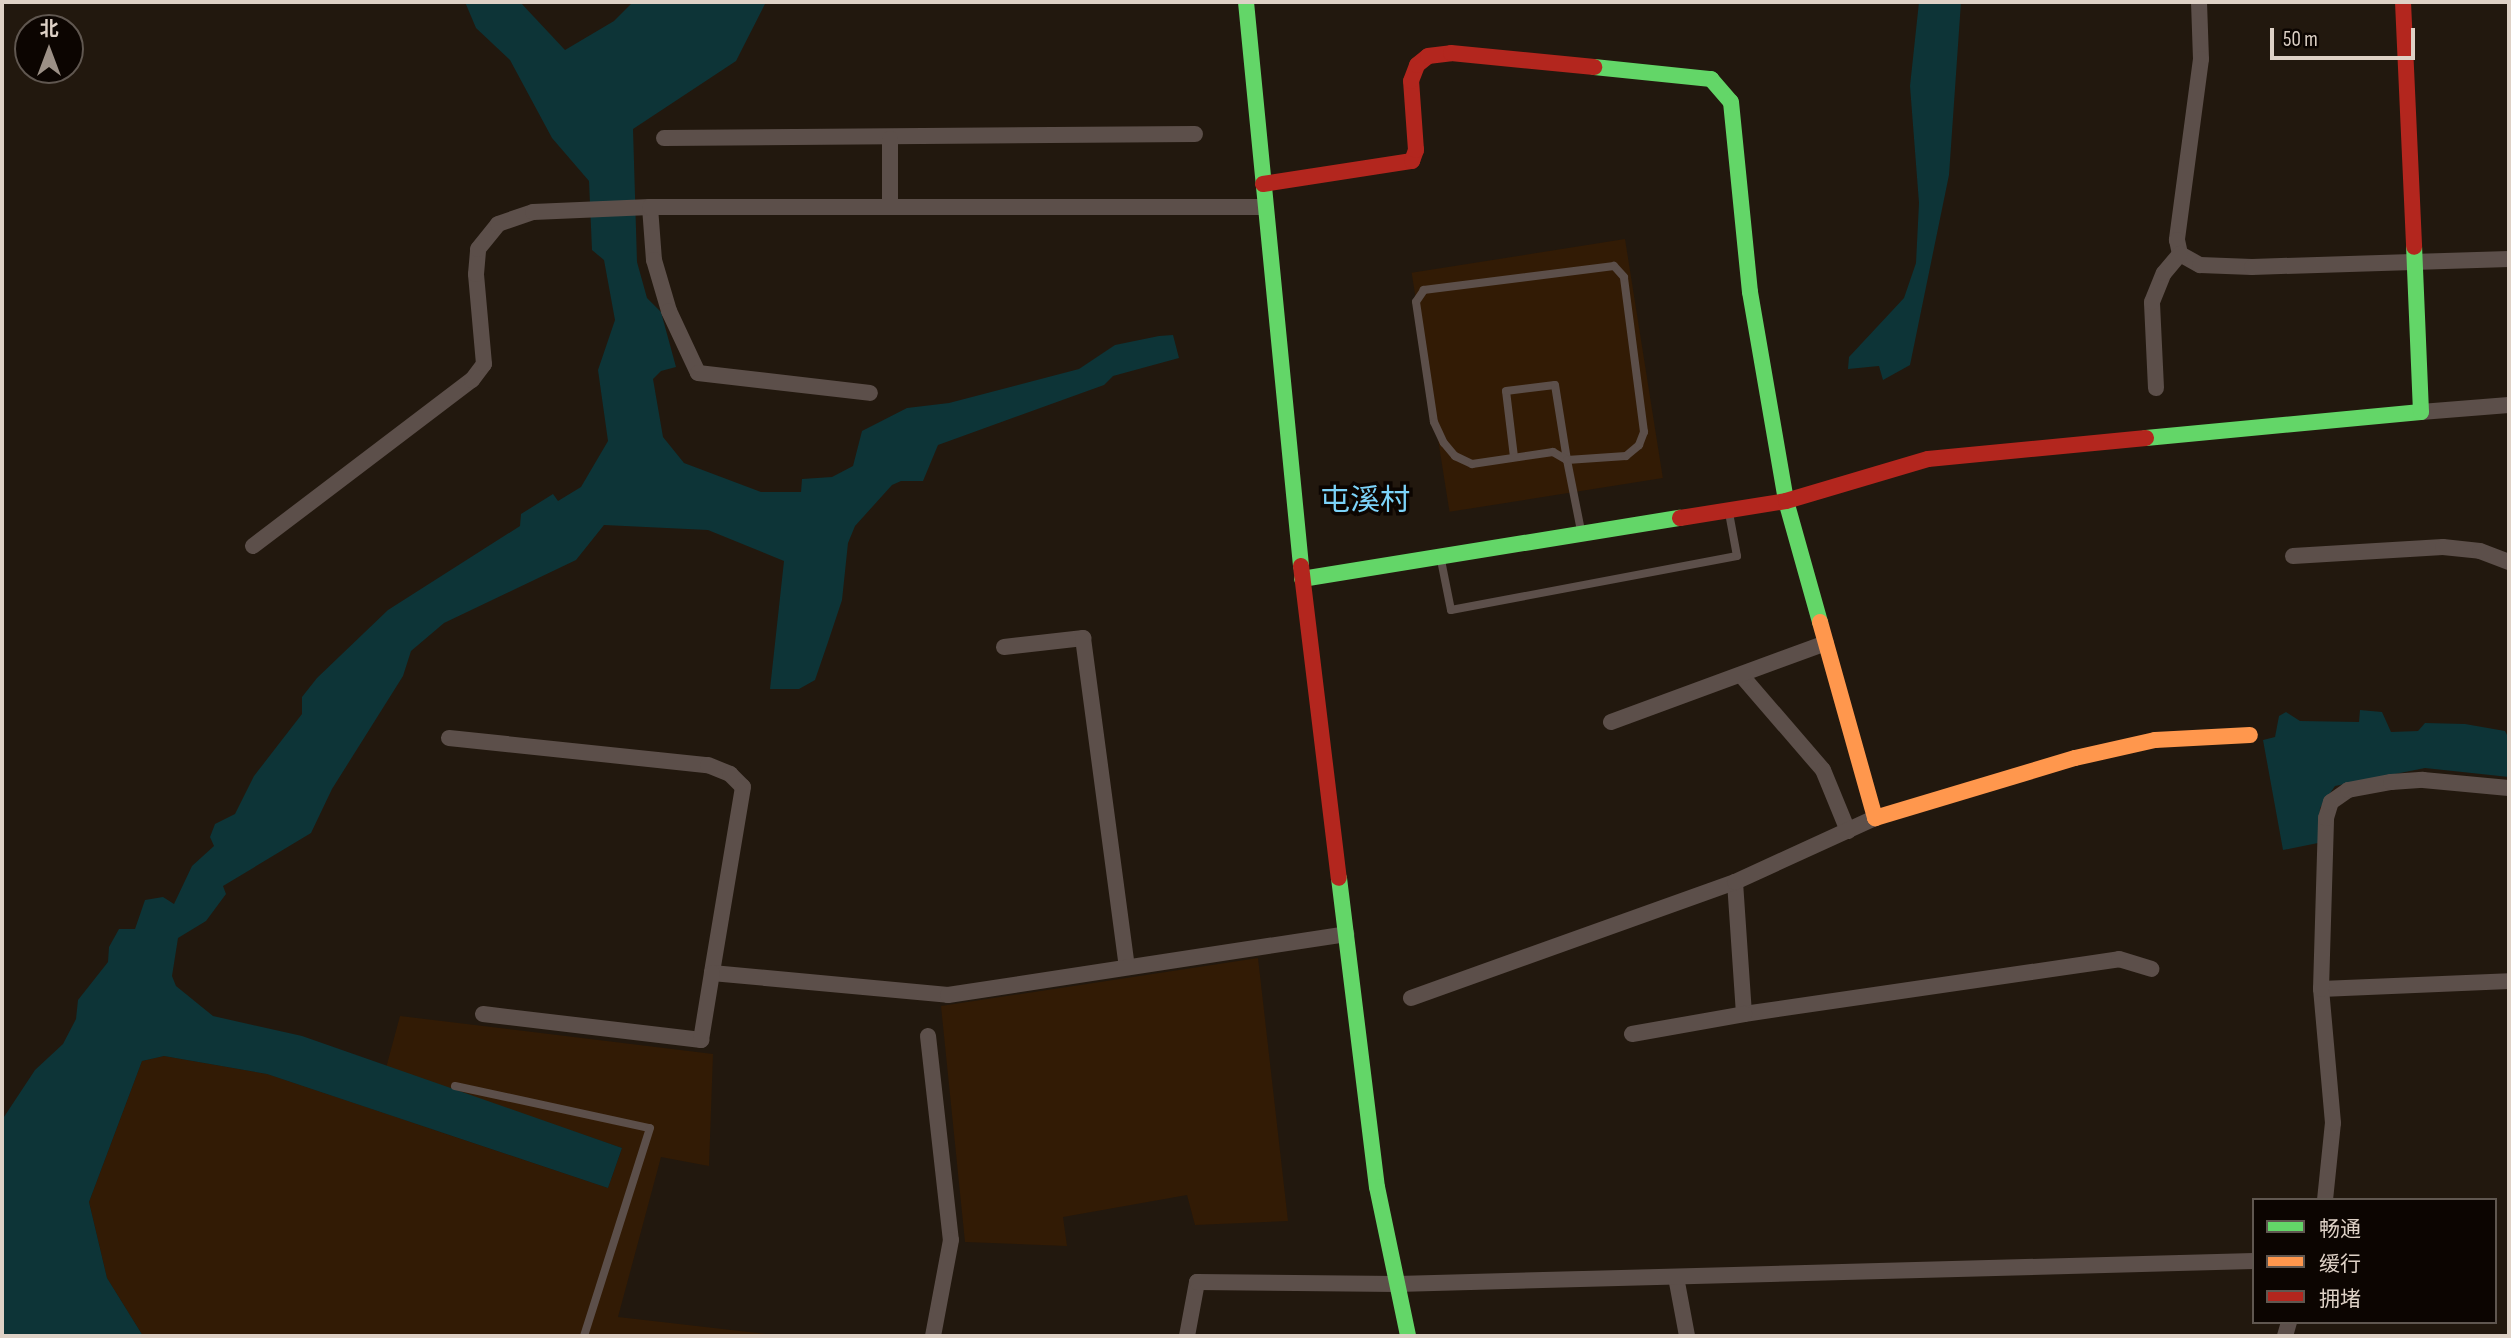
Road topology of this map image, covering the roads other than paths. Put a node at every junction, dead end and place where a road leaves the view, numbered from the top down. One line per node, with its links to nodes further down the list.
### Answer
1 (1246, 2): 7 (street)
2 (2199, 2): 11 (street)
3 (2403, 2): 13 (street)
4 (1195, 134): 6 (street)
5 (664, 138): 6 (street)
6 (890, 139): 8 (street)
7 (1263, 184): 9 (street); 20 (street)
8 (890, 207): 9 (street); 10 (street)
9 (1265, 207): 27 (street)
10 (644, 208): 15 (street); 23 (street)
11 (2180, 254): 13 (street); 14 (street)
12 (2509, 259): 13 (street)
13 (2414, 262): 17 (street)
14 (2156, 388)
15 (870, 393)
16 (2509, 405): 17 (street)
17 (2421, 412): 20 (street)
18 (1514, 457): 19 (lane); 19 (lane); 19 (lane)
19 (1567, 460): 22 (lane)
20 (1786, 501): 21 (street); 28 (street)
21 (1729, 510): 22 (street); 25 (lane)
22 (1582, 534): 25 (street)
23 (253, 546)
24 (2293, 556): 26 (street)
25 (1440, 557): 27 (street)
26 (2509, 562)
27 (1302, 579): 38 (street)
28 (1826, 643): 30 (street); 35 (street)
29 (1004, 647): 39 (street)
30 (1741, 675): 31 (street); 36 (street)
31 (1611, 722)
32 (2250, 735): 35 (street)
33 (449, 737): 41 (street)
34 (2509, 788): 43 (street)
35 (1875, 818): 36 (street)
36 (1848, 831): 37 (street)
37 (1735, 882): 44 (street); 46 (street)
38 (1346, 934): 39 (street); 53 (street)
39 (1127, 967): 41 (street)
40 (2152, 969): 46 (street)
41 (712, 973): 45 (street)
42 (2509, 981): 43 (street)
43 (2321, 989): 50 (street)
44 (1411, 998)
45 (483, 1014)
46 (1744, 1014): 47 (street)
47 (1632, 1034)
48 (928, 1037): 55 (street)
49 (455, 1086): 54 (lane)
50 (2325, 1198)
51 (2252, 1261): 52 (street)
52 (1676, 1277): 53 (street); 58 (street)
53 (1397, 1284): 56 (street); 57 (street)
54 (584, 1336)
55 (933, 1336)
56 (1187, 1336)
57 (1408, 1336)
58 (1687, 1336)

